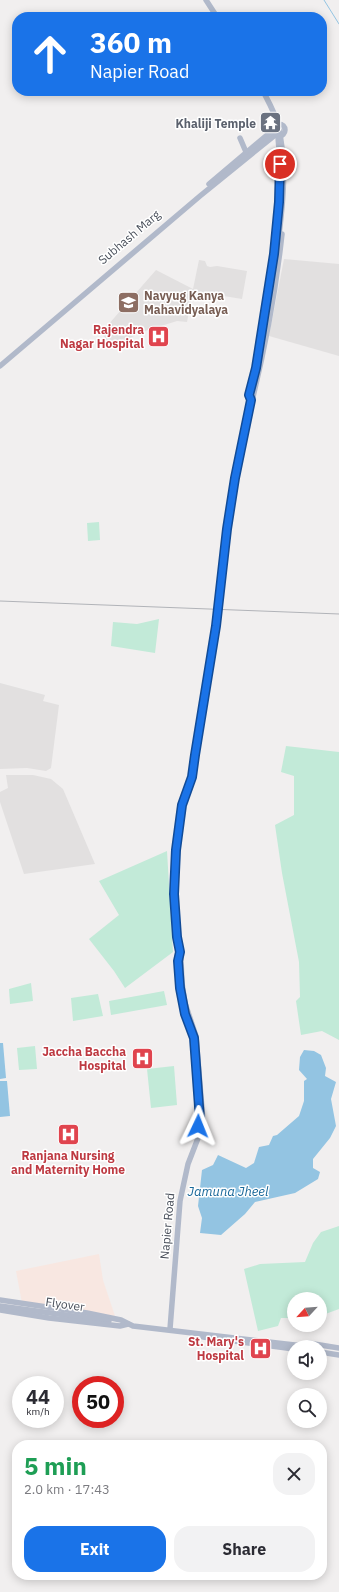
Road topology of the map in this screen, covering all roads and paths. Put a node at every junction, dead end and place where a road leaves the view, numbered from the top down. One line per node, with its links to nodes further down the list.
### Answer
1 (209, 0): 2 (main road)
2 (216, 12)
3 (265, 96): 5 (main road)
4 (265, 96): 8 (main road, bridge)
5 (277, 131): 7 (main road, Subhash Marg); 8 (main road); 10 (main road)
6 (240, 138): 7 (main road)
7 (246, 152): 9 (main road, Subhash Marg)
8 (277, 256): 15 (main road, Napier Road, bridge)
9 (0, 361)
10 (0, 366)
11 (0, 1300): 14 (main road)
12 (0, 1306): 14 (main road, Flyover)
13 (0, 1310): 14 (main road)
14 (129, 1324): 15 (main road)
15 (170, 1328): 16 (main road)
16 (198, 1333): 17 (main road); 18 (main road); 20 (main road)
17 (287, 1344)
18 (287, 1348)
19 (327, 1348): 20 (main road)
20 (339, 1349)
21 (327, 1353): 22 (main road)
22 (339, 1355)

